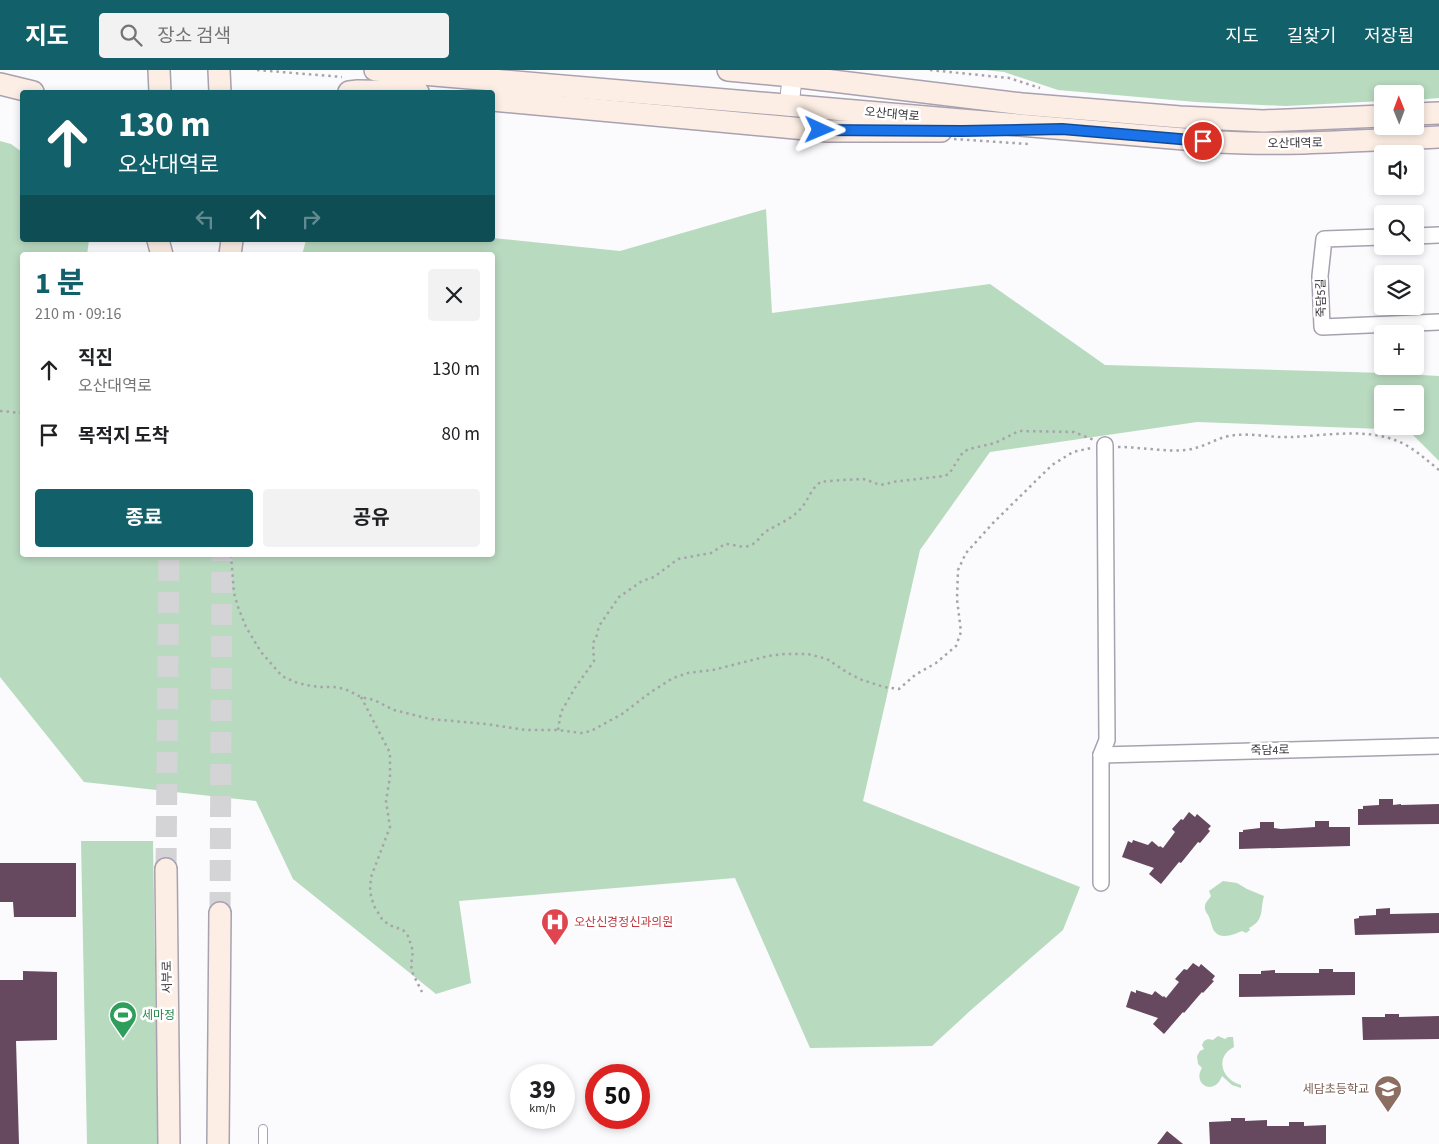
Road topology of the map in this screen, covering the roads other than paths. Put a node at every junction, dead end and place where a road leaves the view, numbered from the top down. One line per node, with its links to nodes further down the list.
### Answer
1 (159, 70): 9 (main road)
2 (219, 70): 10 (main road)
3 (375, 70): 12 (main road, 오산대역로)
4 (728, 70): 5 (main road, 오산대역로)
5 (752, 71): 6 (main road, 오산대역로)
6 (793, 73): 12 (street); 15 (main road, 오산대역로)
7 (0, 84): 8 (main road)
8 (25, 90)
9 (160, 90)
10 (220, 90)
11 (495, 100): 16 (main road)
12 (789, 106): 16 (main road, 오산대역로)
13 (1439, 113): 14 (main road)
14 (1424, 114)
15 (1374, 116)
16 (1062, 129): 17 (main road, 오산대역로)
17 (1439, 137)
18 (1439, 235): 19 (street)
19 (1424, 236)
20 (1374, 237): 21 (street, 죽담5길)
21 (1439, 322)
22 (1105, 445): 24 (street)
23 (1439, 746): 24 (street, 죽담4로)
24 (1101, 755): 26 (street)
25 (166, 869): 29 (main road, 서부로)
26 (1101, 883)
27 (220, 913): 30 (main road)
28 (263, 1130): 31 (lane)
29 (169, 1144)
30 (218, 1144)
31 (263, 1144)

